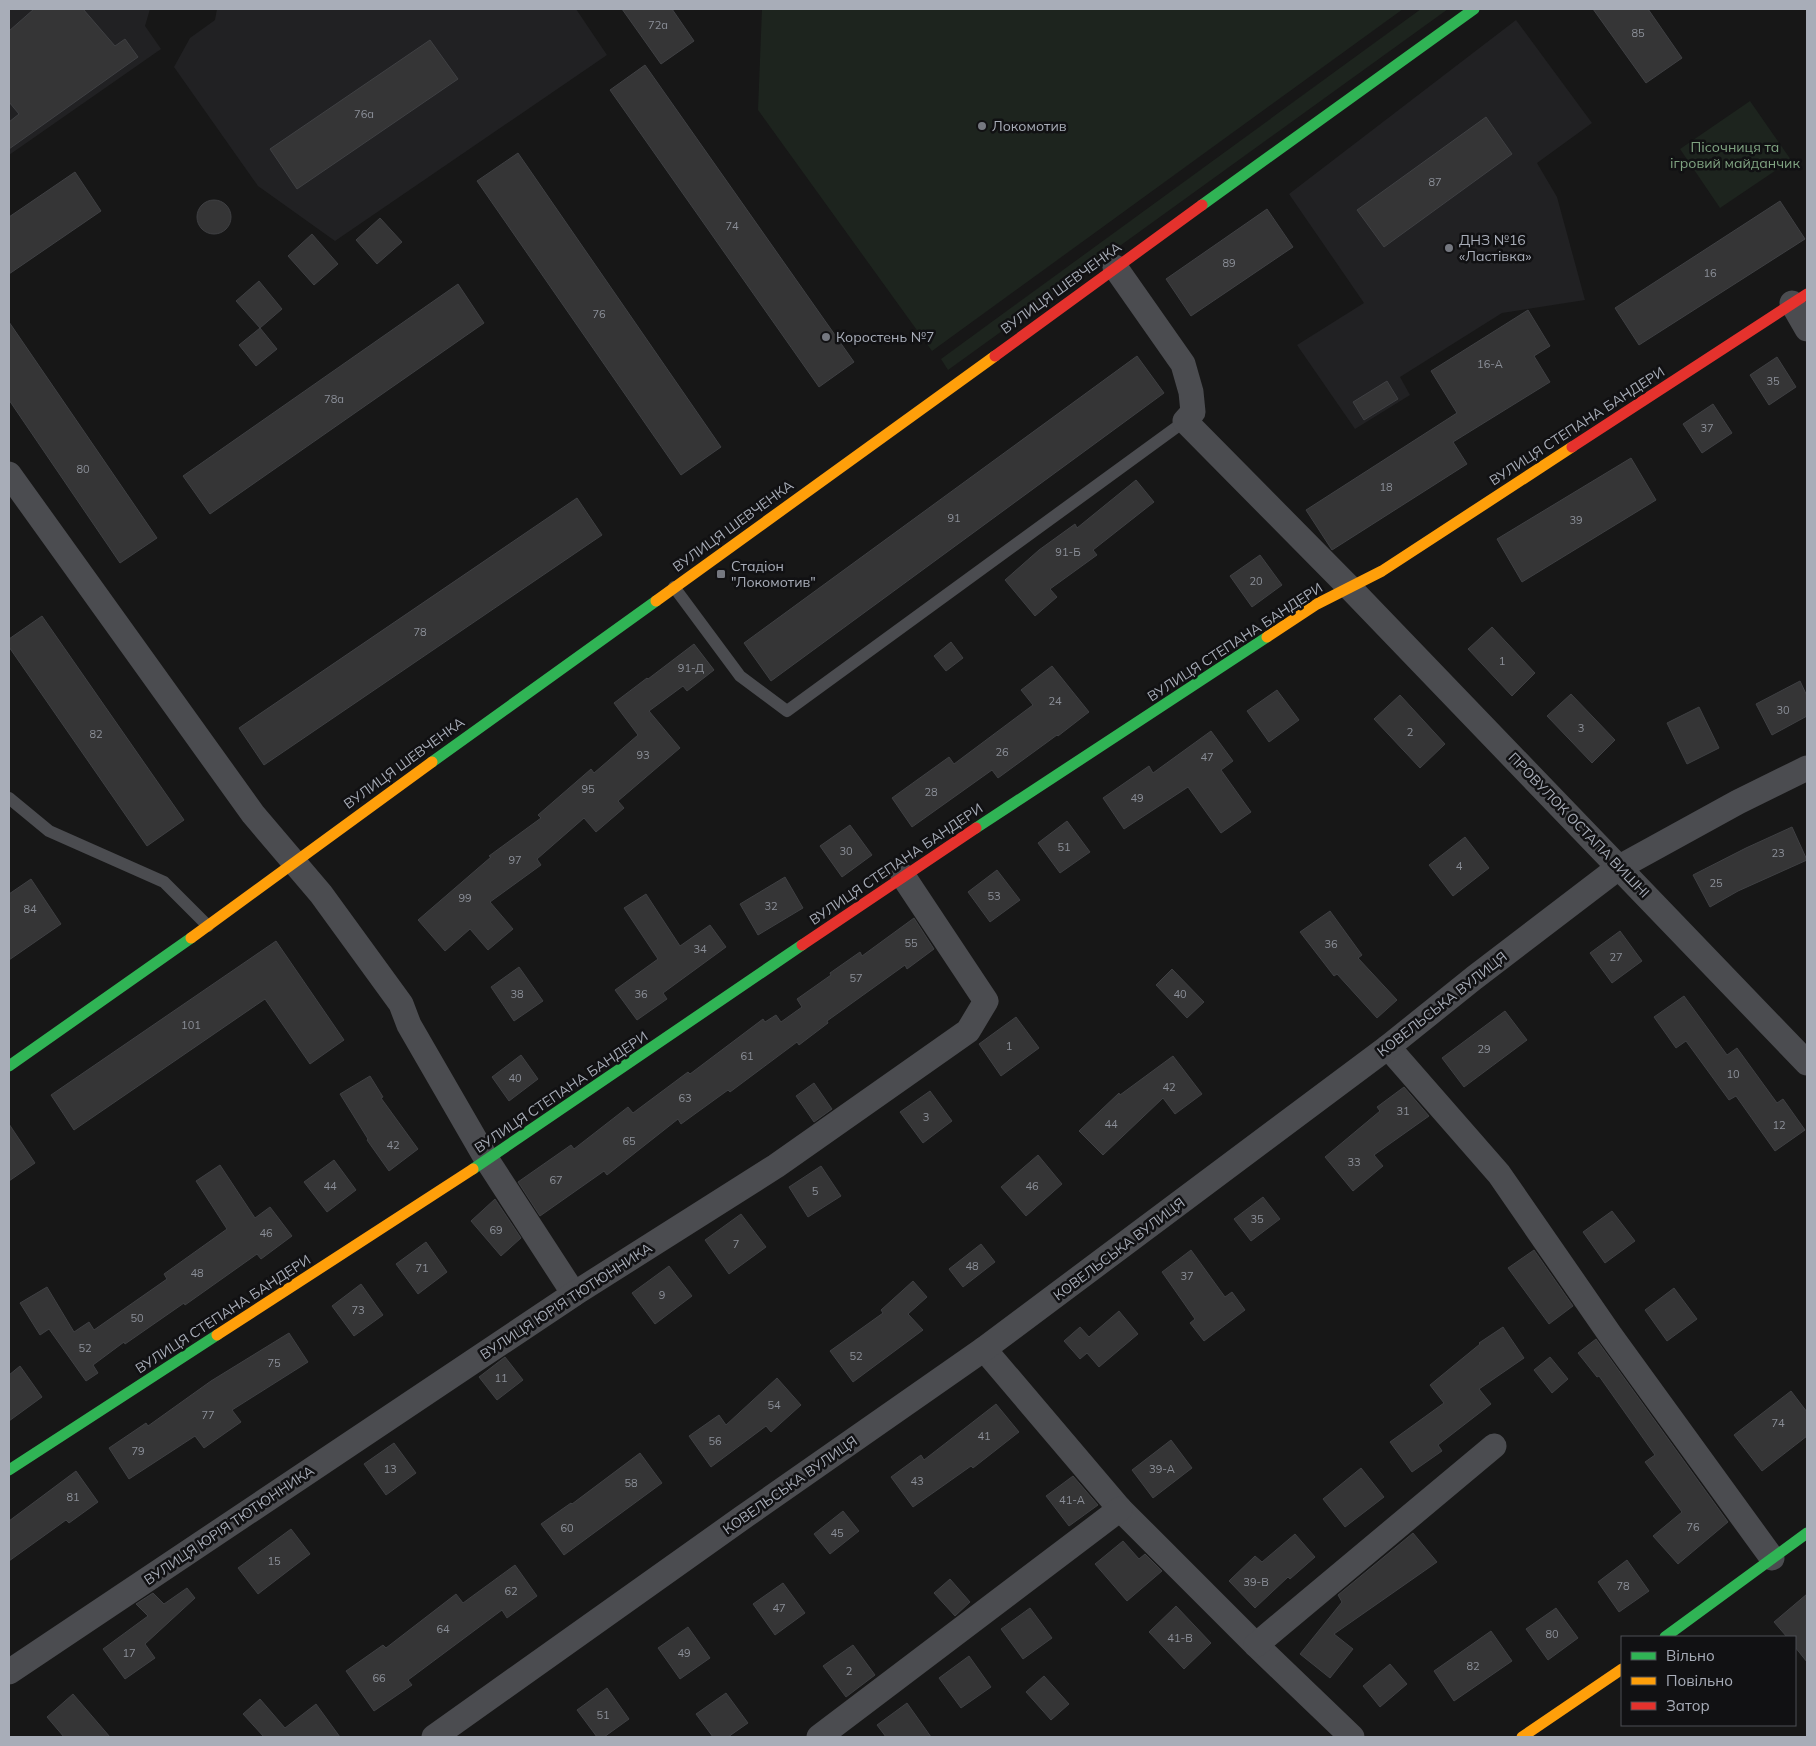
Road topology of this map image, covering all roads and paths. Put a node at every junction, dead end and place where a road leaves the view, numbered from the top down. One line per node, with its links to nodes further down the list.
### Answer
1 (1474, 9): 2 (street, ВУЛИЦЯ ШЕВЧЕНКА)
2 (1115, 267): 5 (street); 7 (street, ВУЛИЦЯ ШЕВЧЕНКА)
3 (1800, 299): 4 (street); 8 (street, ВУЛИЦЯ СТЕПАНА БАНДЕРИ)
4 (1807, 329)
5 (1185, 421): 7 (lane); 8 (street, ПРОВУЛОК ОСТАПА ВИШНІ)
6 (9, 474): 11 (street)
7 (674, 587): 11 (street, ВУЛИЦЯ ШЕВЧЕНКА)
8 (1350, 588): 12 (street, ПРОВУЛОК ОСТАПА ВИШНІ); 13 (street, ВУЛИЦЯ СТЕПАНА БАНДЕРИ)
9 (1807, 768): 12 (street, КОВЕЛЬСЬКА ВУЛИЦЯ)
10 (9, 798): 14 (lane)
11 (292, 862): 14 (street, ВУЛИЦЯ ШЕВЧЕНКА); 18 (street)
12 (1618, 868): 15 (street, КОВЕЛЬСЬКА ВУЛИЦЯ); 16 (street, ПРОВУЛОК ОСТАПА ВИШНІ)
13 (903, 876): 18 (street, ВУЛИЦЯ СТЕПАНА БАНДЕРИ); 19 (street, ВУЛИЦЯ ЮРІЯ ТЮТЮННИКА)
14 (208, 926): 17 (street, ВУЛИЦЯ ШЕВЧЕНКА)
15 (1388, 1047): 20 (street, КОВЕЛЬСЬКА ВУЛИЦЯ); 25 (street)
16 (1807, 1063)
17 (9, 1066)
18 (487, 1160): 19 (street); 22 (street, ВУЛИЦЯ СТЕПАНА БАНДЕРИ)
19 (574, 1294): 29 (street, ВУЛИЦЯ ЮРІЯ ТЮТЮННИКА)
20 (984, 1349): 23 (street); 30 (street, КОВЕЛЬСЬКА ВУЛИЦЯ)
21 (1494, 1446): 27 (street)
22 (9, 1470)
23 (1120, 1509): 27 (street); 31 (street)
24 (1807, 1533): 25 (street)
25 (1772, 1558): 26 (street)
26 (1666, 1636)
27 (1256, 1645): 32 (street)
28 (1621, 1670): 33 (street)
29 (9, 1672)
30 (434, 1737)
31 (819, 1737)
32 (1352, 1737)
33 (1522, 1737)

